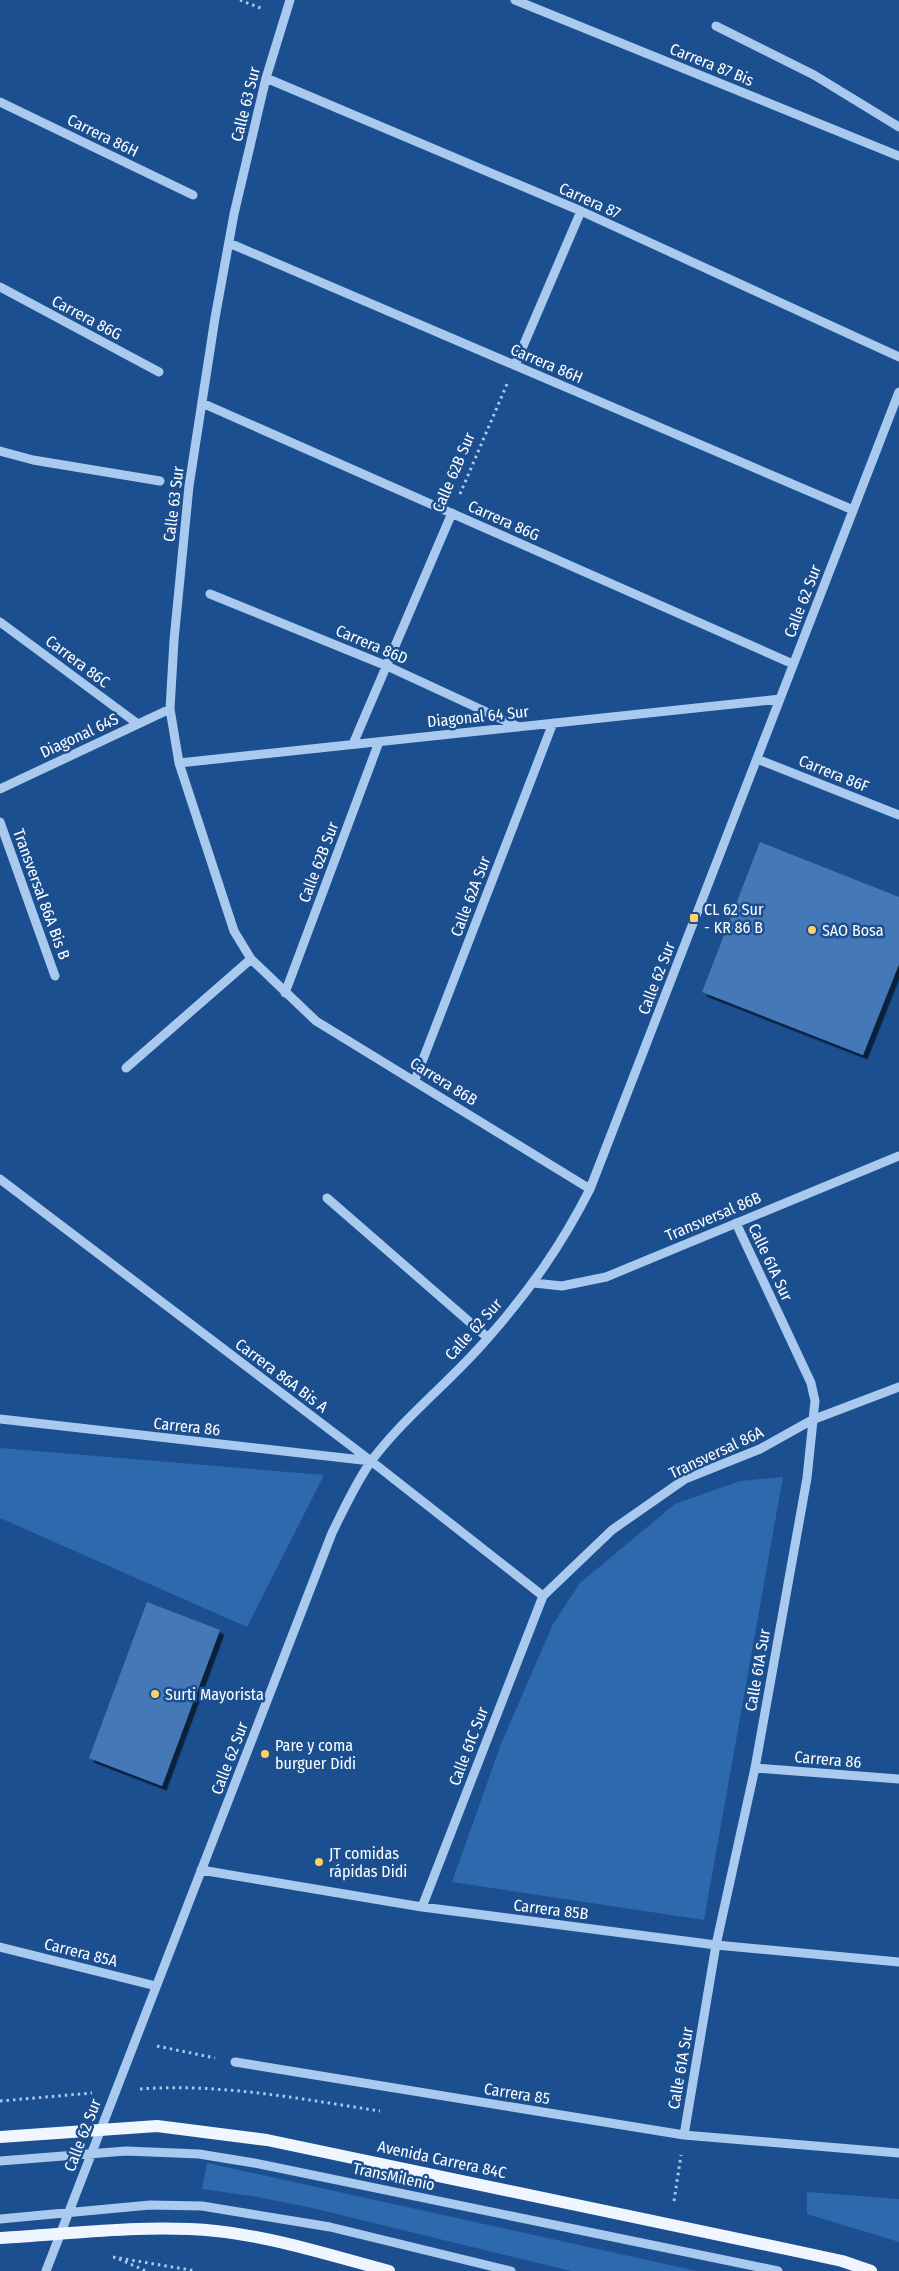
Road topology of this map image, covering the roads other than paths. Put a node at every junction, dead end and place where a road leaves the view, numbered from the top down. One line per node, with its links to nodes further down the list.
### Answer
1 (290, 0): 4 (street, Calle 63 Sur)
2 (514, 0): 7 (street, Carrera 87 Bis)
3 (716, 26): 6 (street)
4 (266, 78): 9 (street, Carrera 87); 10 (street, Calle 63 Sur)
5 (0, 102): 8 (street, Carrera 86H)
6 (899, 128)
7 (899, 156)
8 (193, 194)
9 (581, 211): 12 (street, Carrera 87); 13 (street)
10 (229, 243): 13 (street, Carrera 86H); 16 (street, Calle 63 Sur)
11 (0, 287): 14 (street, Carrera 86G)
12 (899, 358)
13 (515, 365): 19 (street, Carrera 86H)
14 (159, 372)
15 (899, 392): 19 (street, Calle 62 Sur)
16 (202, 403): 20 (street, Carrera 86G); 26 (street, Calle 63 Sur)
17 (0, 451): 18 (street)
18 (160, 481)
19 (853, 510): 23 (street, Calle 62 Sur)
20 (452, 513): 23 (street, Carrera 86G); 24 (street, Calle 62B Sur)
21 (210, 594): 24 (street, Carrera 86D)
22 (0, 622): 28 (street, Carrera 86C)
23 (794, 664): 25 (street, Calle 62 Sur)
24 (387, 666): 29 (street, Carrera 86D); 31 (street, Calle 62B Sur)
25 (780, 700): 27 (street, Diagonal 64 Sur); 32 (street, Calle 62 Sur)
26 (170, 709): 28 (street, Diagonal 64S); 33 (street, Calle 63 Sur)
27 (553, 723): 29 (street, Diagonal 64 Sur); 41 (street, Calle 62A Sur)
28 (138, 724): 34 (street, Diagonal 64S)
29 (519, 727): 30 (street, Diagonal 64 Sur)
30 (379, 742): 31 (street, Diagonal 64 Sur); 39 (street, Calle 62B Sur)
31 (353, 744): 33 (street, Diagonal 64 Sur)
32 (757, 759): 35 (street, Carrera 86F); 44 (street, Calle 62 Sur)
33 (179, 763): 37 (street, Calle 63 Sur)
34 (0, 789)
35 (899, 815)
36 (0, 822): 38 (street, Transversal 86A Bis B)
37 (251, 959): 39 (street, Calle 63 Sur); 40 (street)
38 (55, 976)
39 (285, 993): 41 (street, Carrera 86B)
40 (126, 1068)
41 (415, 1080): 44 (street, Carrera 86B)
42 (899, 1156): 46 (street, Transversal 86B)
43 (0, 1179): 52 (street, Carrera 86A Bis A)
44 (590, 1189): 47 (street, Calle 62 Sur)
45 (327, 1198): 48 (street)
46 (736, 1223): 47 (street, Transversal 86B); 51 (street, Calle 61A Sur)
47 (534, 1283): 48 (street, Calle 62 Sur)
48 (488, 1338): 52 (street, Calle 62 Sur)
49 (899, 1387): 51 (street, Transversal 86A)
50 (0, 1419): 52 (street, Carrera 86)
51 (812, 1420): 53 (street, Transversal 86A); 54 (street, Calle 61A Sur)
52 (371, 1461): 53 (street, Carrera 86A Bis A); 56 (street, Calle 62 Sur)
53 (544, 1596): 57 (street, Calle 61C Sur)
54 (755, 1768): 55 (street, Carrera 86); 58 (street, Calle 61A Sur)
55 (899, 1779)
56 (201, 1870): 57 (street, Carrera 85B); 61 (street, Calle 62 Sur)
57 (422, 1907): 58 (street, Carrera 85B)
58 (716, 1945): 60 (street, Carrera 85B); 64 (street, Calle 61A Sur)
59 (0, 1947): 61 (street, Carrera 85A)
60 (899, 1962)
61 (156, 1986): 63 (street, Calle 62 Sur)
62 (235, 2062): 64 (street, Carrera 85)
63 (100, 2129): 65 (main road, Avenida Carrera 84C); 67 (street, Calle 62 Sur); 77 (main road, Avenida Carrera 84C)
64 (684, 2135): 66 (street, Carrera 85)
65 (0, 2137)
66 (899, 2153)
67 (90, 2154): 68 (street, TransMilenio); 69 (street, Calle 62 Sur); 76 (street, TransMilenio)
68 (0, 2161)
69 (68, 2213): 70 (street); 71 (street, Calle 62 Sur); 75 (street)
70 (0, 2219)
71 (60, 2234): 72 (main road); 73 (street, Calle 62 Sur); 74 (main road)
72 (0, 2238)
73 (46, 2271)
74 (389, 2271)
75 (511, 2271)
76 (778, 2271)
77 (870, 2271)

